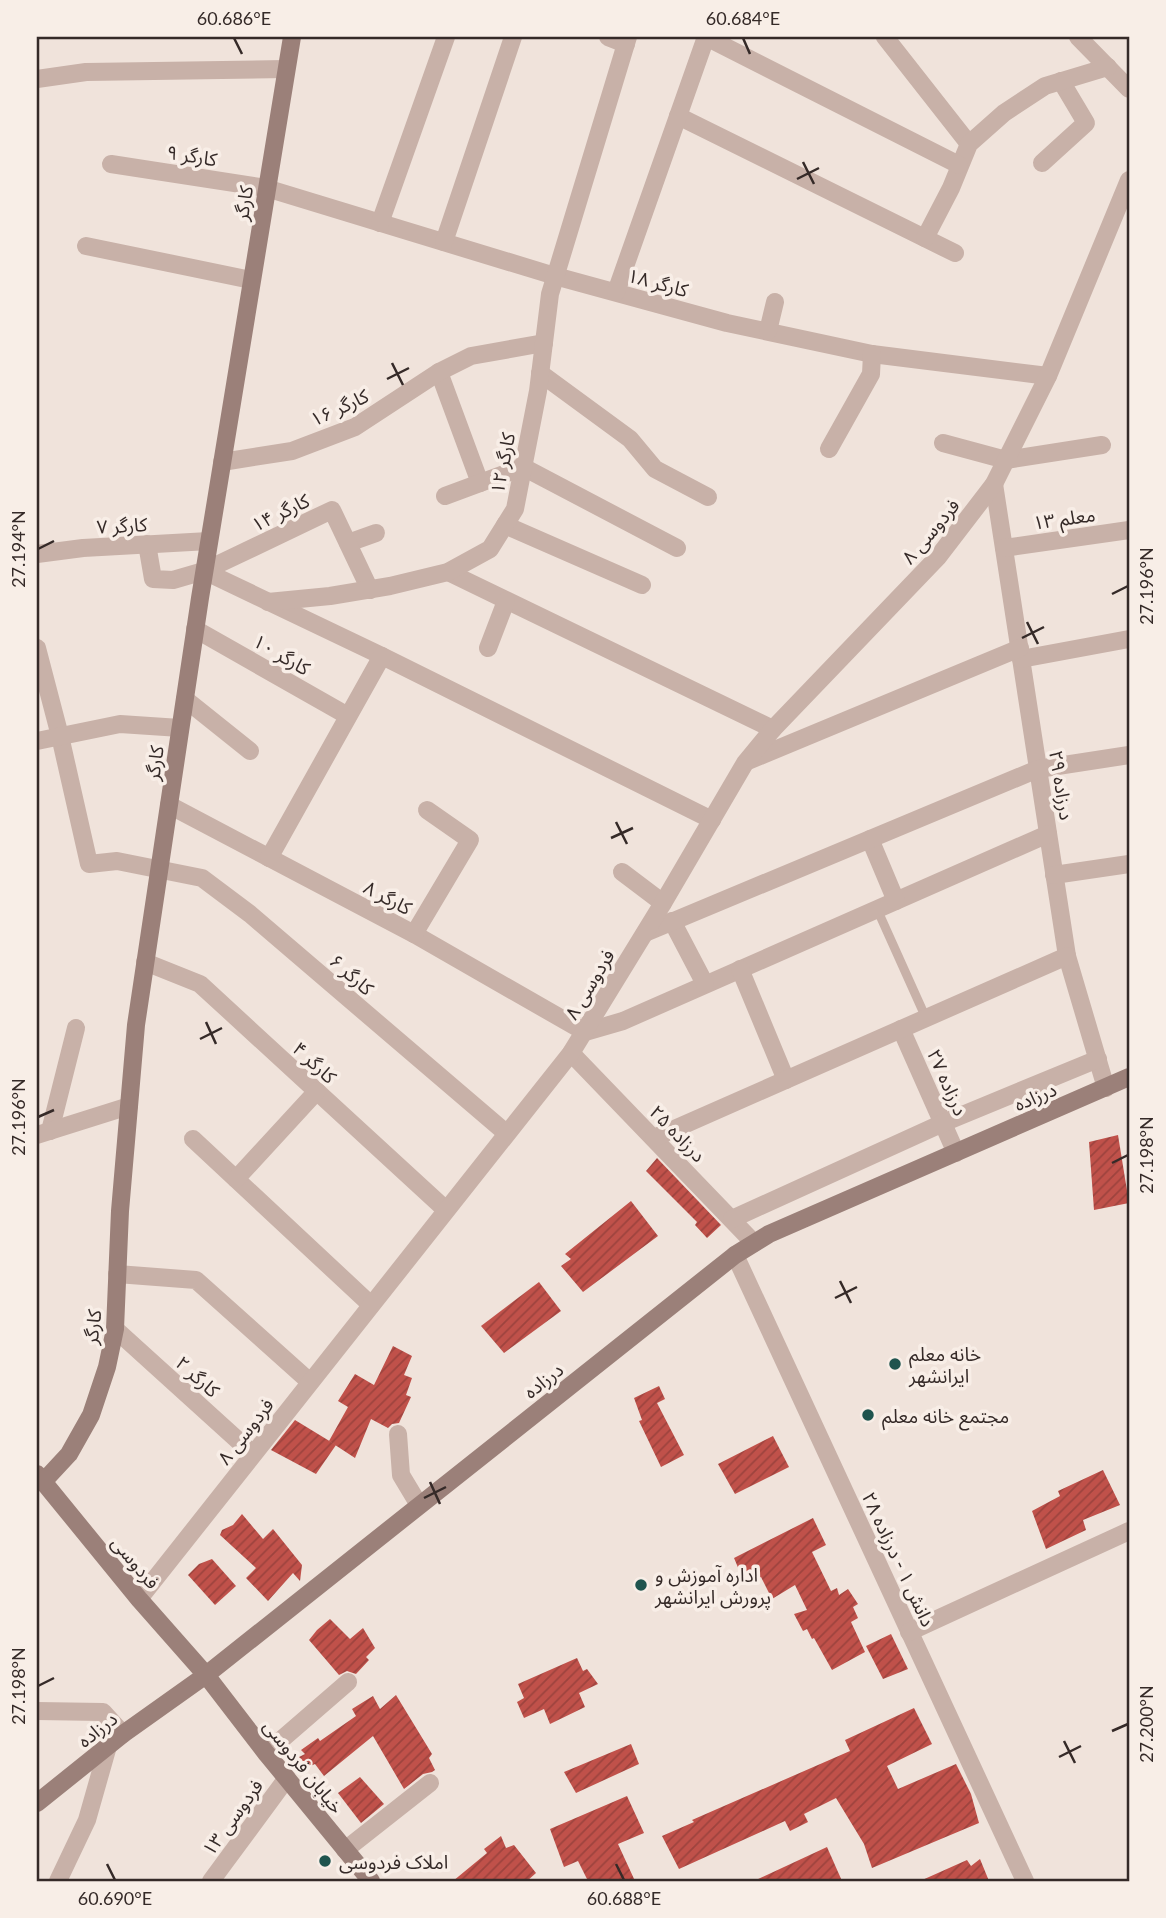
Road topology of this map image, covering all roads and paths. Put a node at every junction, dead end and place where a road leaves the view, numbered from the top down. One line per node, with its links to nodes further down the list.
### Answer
1 (292, 37): 9 (street, کارگر)
2 (446, 37): 20 (street)
3 (513, 37): 22 (street)
4 (607, 37): 7 (street)
5 (885, 37): 14 (street)
6 (1078, 37): 8 (street)
7 (627, 41): 25 (street, کارگر ۱۲)
8 (1108, 67): 11 (street); 12 (street)
9 (286, 69): 10 (street); 19 (street, کارگر)
10 (37, 79)
11 (1061, 81): 14 (street); 15 (street)
12 (1129, 89)
13 (678, 116): 17 (street); 21 (street); 27 (street)
14 (969, 144): 17 (street)
15 (1042, 163)
16 (111, 164): 19 (street, کارگر ۹)
17 (959, 165): 21 (street)
18 (1129, 180): 34 (street, فردوسی ۸)
19 (266, 188): 20 (street, کارگر ۱۸); 26 (street, کارگر)
20 (380, 223): 22 (street, کارگر ۱۸)
21 (925, 238): 24 (street)
22 (444, 242): 25 (street, کارگر ۱۸)
23 (86, 246): 26 (street)
24 (955, 253)
25 (555, 276): 27 (street, کارگر ۱۸); 30 (street, کارگر ۱۲)
26 (251, 280): 39 (street, کارگر)
27 (616, 292): 29 (street, کارگر ۱۸)
28 (775, 302): 29 (street)
29 (768, 331): 31 (street, کارگر ۱۸)
30 (544, 343): 32 (street, کارگر ۱۶); 33 (street, کارگر ۱۲)
31 (872, 354): 34 (street, کارگر ۱۸); 37 (street)
32 (439, 372): 39 (street, کارگر ۱۶); 41 (street)
33 (540, 373): 40 (street, کارگر ۱۲); 44 (street)
34 (1048, 376): 38 (street, فردوسی ۸)
35 (943, 443): 38 (street)
36 (1102, 445): 38 (street)
37 (829, 449)
38 (1006, 460): 42 (street, فردوسی ۸)
39 (222, 462): 48 (street, کارگر)
40 (523, 467): 41 (street); 45 (street, کارگر ۱۲); 51 (street)
41 (480, 483): 43 (street)
42 (995, 484): 52 (street, درزاده ۲۹); 69 (street, فردوسی ۸)
43 (445, 496)
44 (708, 497)
45 (505, 525): 55 (street, کارگر ۱۲); 56 (street)
46 (1129, 530): 52 (street, معلم ۱۳)
47 (376, 533): 49 (street)
48 (209, 541): 50 (street, کارگر ۷); 54 (street, کارگر)
49 (348, 543): 54 (street, کارگر ۱۴); 57 (street, کارگر ۱۴)
50 (147, 544): 53 (street, کارگر ۷); 54 (street)
51 (677, 548)
52 (1004, 548): 64 (street, درزاده ۲۹)
53 (37, 554)
54 (204, 571): 59 (street); 60 (street, کارگر)
55 (448, 572): 57 (street, کارگر ۱۲); 58 (street)
56 (642, 585)
57 (370, 590): 59 (street, کارگر ۱۲)
58 (506, 601): 63 (street); 69 (street)
59 (268, 602): 65 (street)
60 (195, 629): 66 (street, کارگر); 67 (street, کارگر ۱۰)
61 (1129, 639): 64 (street)
62 (37, 648): 70 (street)
63 (488, 648)
64 (1021, 654): 74 (street); 75 (street, درزاده ۲۹)
65 (382, 656): 67 (street); 78 (street)
66 (185, 699): 68 (street, کارگر); 72 (street)
67 (348, 716): 81 (street)
68 (180, 728): 70 (street); 76 (street, کارگر)
69 (773, 729): 74 (street, فردوسی ۸)
70 (60, 736): 71 (street); 83 (street, کارگر ۶)
71 (37, 741)
72 (250, 751)
73 (1129, 755): 75 (street)
74 (745, 763): 78 (street, فردوسی ۸)
75 (1038, 769): 79 (street, درزاده ۲۹); 80 (street)
76 (169, 805): 81 (street, کارگر ۸); 83 (street, کارگر)
77 (427, 810): 91 (street)
78 (712, 820): 87 (street, فردوسی ۸)
79 (1048, 834): 85 (street, درزاده ۲۹); 86 (street)
80 (870, 839): 86 (street); 89 (street)
81 (269, 858): 91 (street, کارگر ۸)
82 (1129, 863): 85 (street)
83 (159, 869): 93 (street, کارگر); 109 (street, کارگر ۶)
84 (622, 872): 87 (street)
85 (1055, 875): 92 (street, درزاده ۲۹)
86 (896, 901): 88 (street)
87 (663, 903): 90 (street, فردوسی ۸)
88 (877, 909): 94 (street); 96 (lane)
89 (673, 921): 90 (street); 95 (street)
90 (645, 933): 99 (street, فردوسی ۸)
91 (414, 934): 99 (street, کارگر ۸)
92 (1067, 956): 96 (street); 101 (street, درزاده ۲۹)
93 (145, 962): 105 (street, کارگر ۴); 106 (street, کارگر)
94 (740, 969): 95 (street); 103 (street)
95 (705, 984): 99 (street)
96 (926, 1018): 98 (street)
97 (76, 1028): 108 (street)
98 (901, 1029): 103 (street); 107 (street, درزاده ۲۷)
99 (585, 1032): 100 (street, فردوسی ۸)
100 (571, 1053): 109 (street, فردوسی ۸); 110 (street, درزاده ۲۵)
101 (1098, 1059): 104 (street, درزاده ۲۹); 107 (street)
102 (1129, 1077): 104 (street, درزاده)
103 (786, 1080): 110 (street)
104 (1107, 1088): 112 (street, درزاده)
105 (317, 1091): 113 (street); 114 (street, کارگر ۴)
106 (129, 1106): 108 (street); 118 (street, کارگر)
107 (943, 1123): 112 (street, درزاده ۲۷); 115 (street)
108 (44, 1133)
109 (506, 1133): 114 (street, فردوسی ۸)
110 (654, 1138): 115 (street, درزاده ۲۵)
111 (193, 1139): 113 (street)
112 (956, 1153): 116 (street, درزاده)
113 (236, 1179): 119 (street)
114 (446, 1210): 119 (street, فردوسی ۸)
115 (732, 1219): 116 (street, درزاده ۲۵)
116 (754, 1243): 117 (street, درزاده)
117 (735, 1255): 125 (street, درزاده); 128 (street, دانش ۱ - درزاده ۲۸)
118 (117, 1274): 120 (street, کارگر); 121 (street)
119 (371, 1306): 121 (street, فردوسی ۸)
120 (115, 1329): 123 (street, کارگر ۲); 124 (street, کارگر)
121 (310, 1382): 123 (street, فردوسی ۸)
122 (398, 1434): 125 (street)
123 (253, 1454): 127 (street, فردوسی ۸)
124 (39, 1479): 127 (street, فردوسی)
125 (418, 1505): 129 (street, درزاده)
126 (1129, 1531): 128 (street)
127 (139, 1599): 129 (street, فردوسی)
128 (909, 1632): 142 (street, دانش ۱ - درزاده ۲۸)
129 (206, 1675): 132 (street, درزاده); 134 (street, خیابان فردوسی)
130 (348, 1682): 134 (street)
131 (37, 1711): 132 (street)
132 (124, 1734): 133 (street, درزاده)
133 (108, 1746): 137 (street, درزاده); 140 (street)
134 (266, 1753): 135 (street, خیابان فردوسی)
135 (287, 1778): 138 (street, خیابان فردوسی); 141 (street, فردوسی ۱۳)
136 (430, 1783): 138 (street)
137 (37, 1803)
138 (345, 1850): 139 (street, خیابان فردوسی)
139 (363, 1878)
140 (58, 1881)
141 (211, 1881)
142 (1025, 1881)

